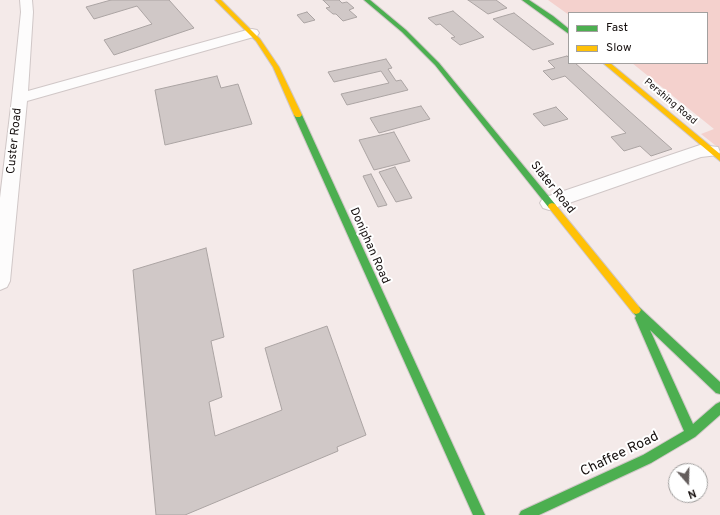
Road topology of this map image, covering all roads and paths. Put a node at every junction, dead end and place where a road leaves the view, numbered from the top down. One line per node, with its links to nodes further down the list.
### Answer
1 (26, 0): 8 (street, Custer Road)
2 (218, 0): 6 (street, Doniphan Road)
3 (367, 0): 10 (street, Slater Road)
4 (525, 0): 5 (street)
5 (568, 31)
6 (252, 33): 8 (street); 17 (street, Doniphan Road)
7 (607, 64): 9 (street, Pershing Road)
8 (20, 98): 11 (street, Custer Road)
9 (716, 155): 10 (street)
10 (549, 203): 13 (street, Slater Road)
11 (4, 216): 12 (street, Custer Road)
12 (0, 281)
13 (636, 310): 14 (street, Slater Road); 16 (street)
14 (720, 389)
15 (720, 408): 16 (street, Chaffee Road)
16 (691, 433): 18 (street, Chaffee Road)
17 (480, 515)
18 (525, 515)

